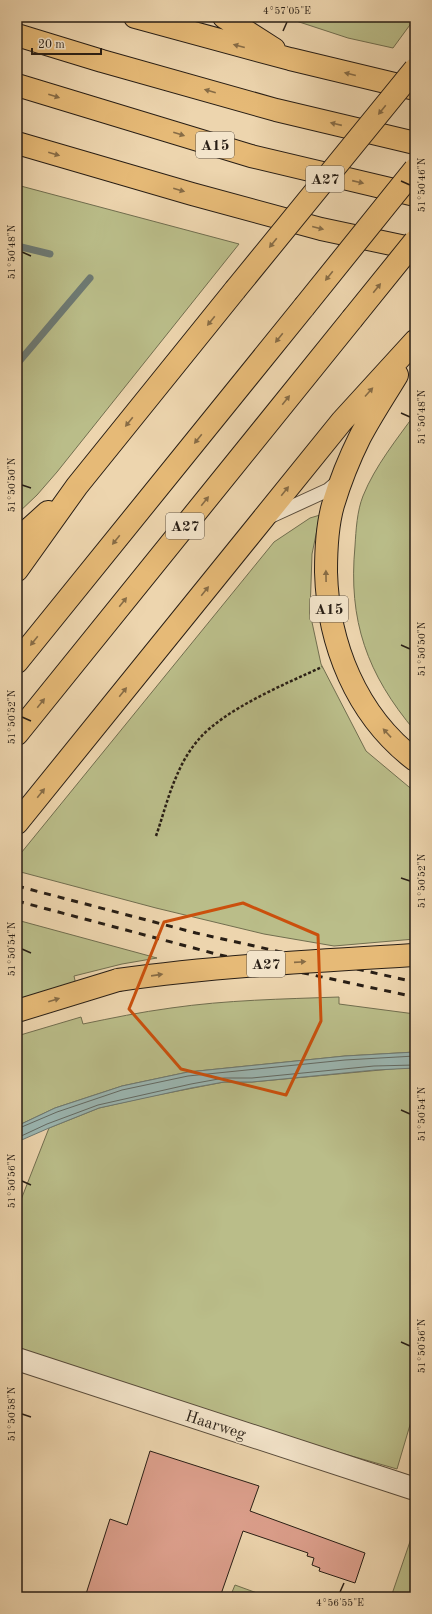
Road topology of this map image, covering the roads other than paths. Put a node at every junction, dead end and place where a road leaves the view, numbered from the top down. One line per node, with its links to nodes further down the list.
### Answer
1 (135, 17): 4 (highway, one-way to 1)
2 (224, 17): 4 (highway)
3 (17, 35): 9 (highway, one-way to 3)
4 (290, 59): 7 (highway, one-way to 4)
5 (415, 69): 17 (highway, A27, one-way to 17, bridge)
6 (17, 85): 11 (highway, A15, one-way to 11)
7 (415, 89)
8 (17, 142): 13 (highway, one-way to 13)
9 (415, 143)
10 (415, 169): 21 (highway, A27, one-way to 21, bridge)
11 (415, 195)
12 (415, 240): 22 (highway, A27, one-way to 12, bridge)
13 (415, 249)
14 (415, 341): 18 (highway, one-way to 14)
15 (415, 345): 16 (highway, A15)
16 (342, 478): 18 (lane); 23 (highway, A15, one-way to 16)
17 (77, 486): 19 (highway, A27); 20 (highway, A27)
18 (260, 521): 24 (highway, one-way to 18)
19 (17, 540)
20 (17, 570)
21 (17, 662)
22 (17, 734)
23 (415, 760)
24 (17, 823)
25 (415, 955): 26 (highway, A27, one-way to 25, bridge)
26 (17, 1011)
27 (17, 1359): 28 (street, Haarweg)
28 (415, 1489)

